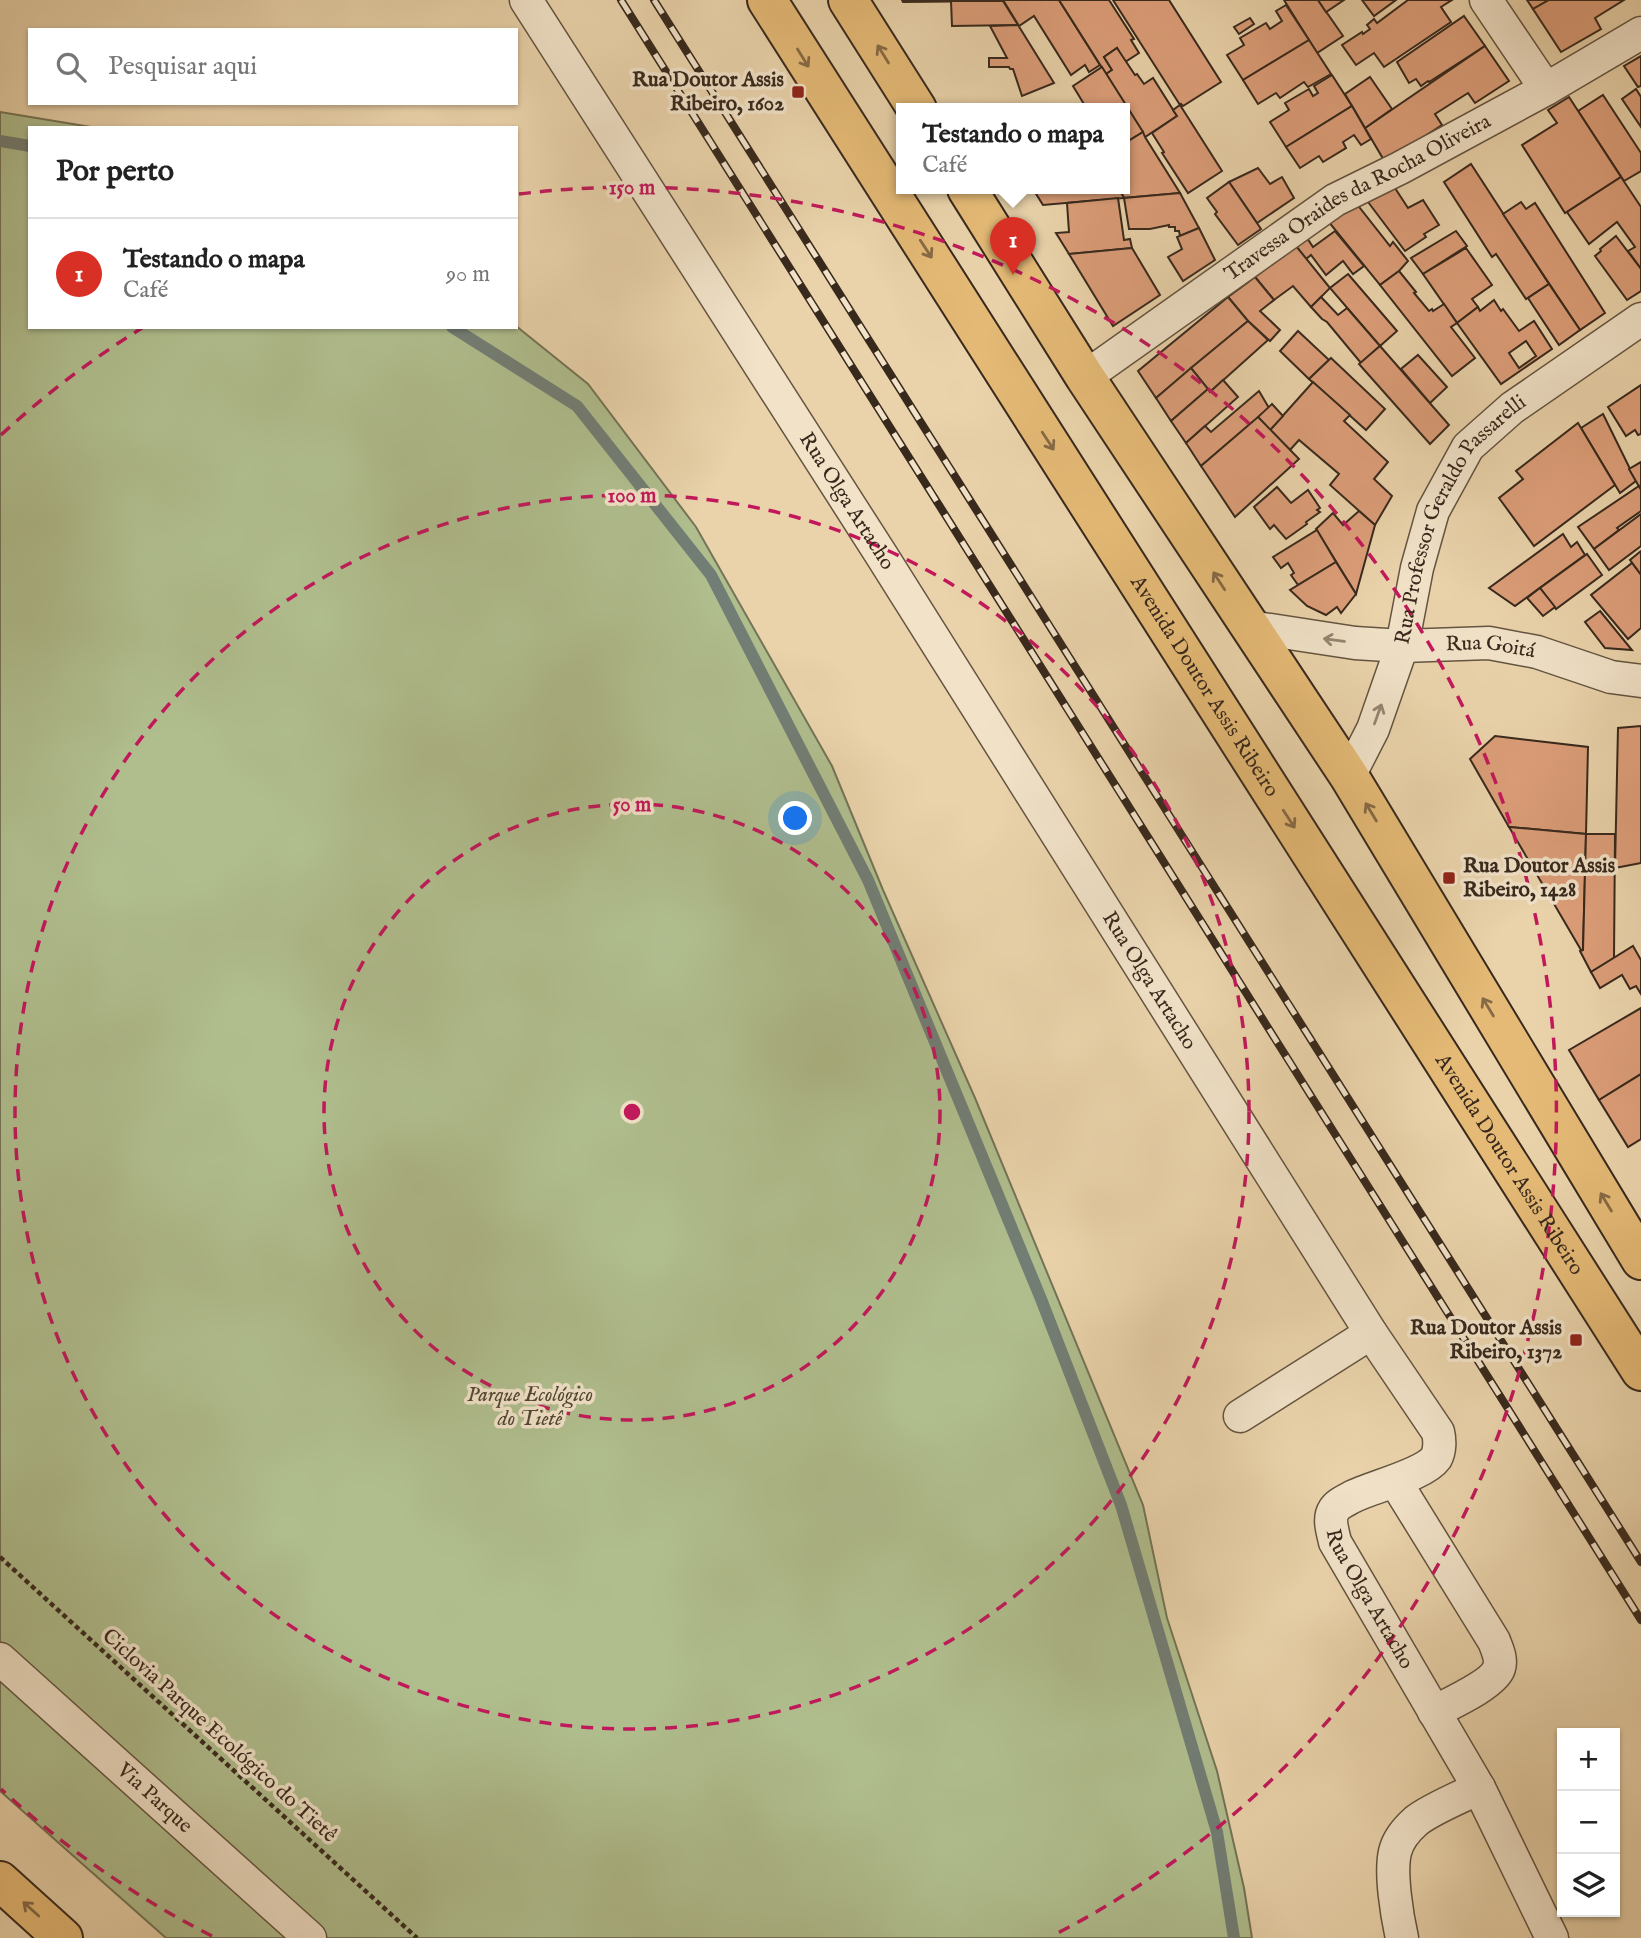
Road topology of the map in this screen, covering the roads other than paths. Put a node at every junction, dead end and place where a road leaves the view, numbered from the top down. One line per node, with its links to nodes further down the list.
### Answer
1 (526, 0): 16 (street, Rua Olga Artacho)
2 (767, 0): 17 (main road, Avenida Doutor Assis Ribeiro, one-way to 17)
3 (848, 0): 7 (main road, one-way to 3)
4 (1486, 0): 6 (street)
5 (1641, 33): 6 (street, Travessa Oraides da Rocha Oliveira)
6 (1546, 89): 10 (street, Travessa Oraides da Rocha Oliveira)
7 (913, 103)
8 (970, 194): 10 (main road)
9 (1641, 319): 12 (street, Rua Professor Geraldo Passarelli)
10 (1085, 377): 11 (main road, one-way to 10)
11 (1250, 627): 12 (street, Rua Goitá, one-way to 11); 14 (main road)
12 (1402, 646): 13 (street, Rua Goitá); 14 (street, Rua Professor Geraldo Passarelli, one-way to 12)
13 (1641, 681)
14 (1349, 776): 15 (main road, one-way to 14)
15 (1641, 1260)
16 (1371, 1333): 18 (street); 19 (street, Rua Olga Artacho)
17 (1641, 1371)
18 (1240, 1416)
19 (1395, 1481): 21 (street); 21 (street, Rua Olga Artacho)
20 (0, 1659): 25 (street, Via Parque)
21 (1434, 1712): 22 (street, Rua Olga Artacho)
22 (1479, 1788): 26 (street); 27 (street, Rua Olga Artacho)
23 (0, 1881): 24 (main road, one-way to 23)
24 (63, 1938)
25 (310, 1938)
26 (1402, 1938)
27 (1552, 1938)

